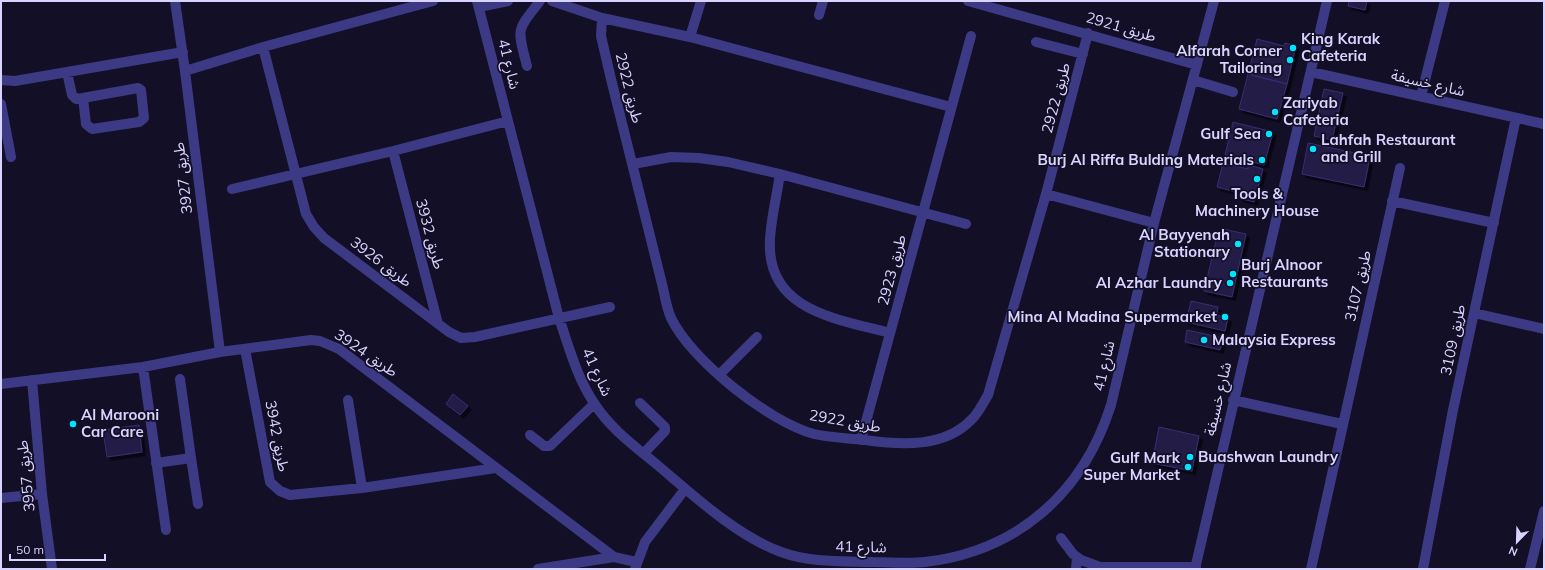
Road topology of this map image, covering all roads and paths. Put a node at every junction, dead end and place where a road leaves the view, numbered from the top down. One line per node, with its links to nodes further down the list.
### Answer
1 (175, 1): 20 (street, طريق 3927)
2 (433, 1): 19 (street)
3 (508, 1): 12 (street)
4 (540, 1): 23 (street)
5 (552, 1): 14 (street)
6 (701, 1): 16 (street)
7 (823, 1): 13 (street)
8 (968, 1): 15 (street, طريق 2921)
9 (1214, 1): 22 (street, شارع 41)
10 (1328, 1): 26 (street)
11 (1444, 1): 30 (street)
12 (478, 4): 35 (street, شارع 41)
13 (819, 15)
14 (602, 18): 16 (street); 39 (street, طريق 2922)
15 (1088, 33): 21 (street, طريق 2922); 22 (street, طريق 2921)
16 (690, 36): 33 (street)
17 (970, 36): 33 (street, طريق 2923)
18 (1036, 42): 21 (street)
19 (263, 47): 24 (street); 41 (street, طريق 3926)
20 (183, 52): 24 (street, طريق 3927); 25 (street)
21 (1083, 54): 44 (street, طريق 2922)
22 (1197, 65): 28 (street, شارع 41)
23 (527, 66)
24 (185, 70): 58 (street, طريق 3927)
25 (67, 72): 27 (street); 31 (street)
26 (1311, 72): 30 (street, شارع خسيفة); 65 (street, شارع خسيفة)
27 (1, 80)
28 (1193, 80): 29 (street); 47 (street, شارع 41)
29 (1233, 92)
30 (1421, 96): 34 (street, شارع خسيفة)
31 (83, 98): 31 (street)
32 (1, 104): 38 (street)
33 (951, 107): 46 (street, طريق 2923)
34 (1516, 118): 36 (street, شارع خسيفة); 48 (street, طريق 3109)
35 (508, 121): 37 (street); 52 (street, شارع 41)
36 (1544, 124)
37 (393, 151): 41 (street); 53 (street, طريق 3932)
38 (11, 157)
39 (632, 164): 42 (street); 60 (street, طريق 2922)
40 (1400, 168): 45 (street, طريق 3107)
41 (294, 173): 43 (street); 53 (street, طريق 3926)
42 (780, 174): 46 (street); 55 (street)
43 (232, 189)
44 (1046, 194): 47 (street); 70 (street, طريق 2922)
45 (1392, 201): 48 (street); 68 (street, طريق 3107)
46 (923, 212): 49 (street); 55 (street, طريق 2923)
47 (1154, 223): 76 (street, شارع 41)
48 (1494, 223): 51 (street, طريق 3109)
49 (966, 224)
50 (610, 307): 52 (street, طريق 3926)
51 (1474, 313): 54 (street); 91 (street, طريق 3109)
52 (559, 318): 53 (street, طريق 3926); 67 (street, شارع 41)
53 (438, 324)
54 (1544, 329)
55 (890, 333): 70 (street, طريق 2923)
56 (757, 337): 60 (street)
57 (245, 349): 58 (street, طريق 3924); 74 (street, طريق 3924); 75 (street, طريق 3942)
58 (220, 352): 59 (street, طريق 3924)
59 (143, 367): 62 (street, طريق 3924); 73 (street)
60 (719, 375): 70 (street, طريق 2922)
61 (180, 379): 72 (street)
62 (32, 380): 63 (street, طريق 3924); 77 (street, طريق 3957)
63 (1, 384)
64 (348, 400): 75 (street)
65 (1234, 400): 68 (street); 86 (street, شارع خسيفة)
66 (640, 403): 71 (street)
67 (594, 404): 69 (street); 71 (street, شارع 41)
68 (1342, 424): 90 (street, طريق 3107)
69 (530, 435)
70 (861, 440)
71 (644, 453): 76 (street, شارع 41)
72 (191, 458): 73 (street); 79 (street)
73 (156, 463): 81 (street)
74 (496, 468): 75 (street, طريق 3942); 83 (street, طريق 3924)
75 (362, 488)
76 (685, 489): 85 (street)
77 (42, 494): 78 (street); 87 (street, طريق 3957)
78 (1, 498)
79 (198, 504)
80 (1544, 511): 92 (street)
81 (166, 530)
82 (1061, 538): 84 (street)
83 (614, 557): 85 (street, طريق 3924); 88 (street)
84 (1077, 557): 86 (street); 89 (street)
85 (635, 566)
86 (1196, 568)
87 (52, 569)
88 (538, 569)
89 (1076, 569)
90 (1311, 569)
91 (1423, 569)
92 (1530, 569)

